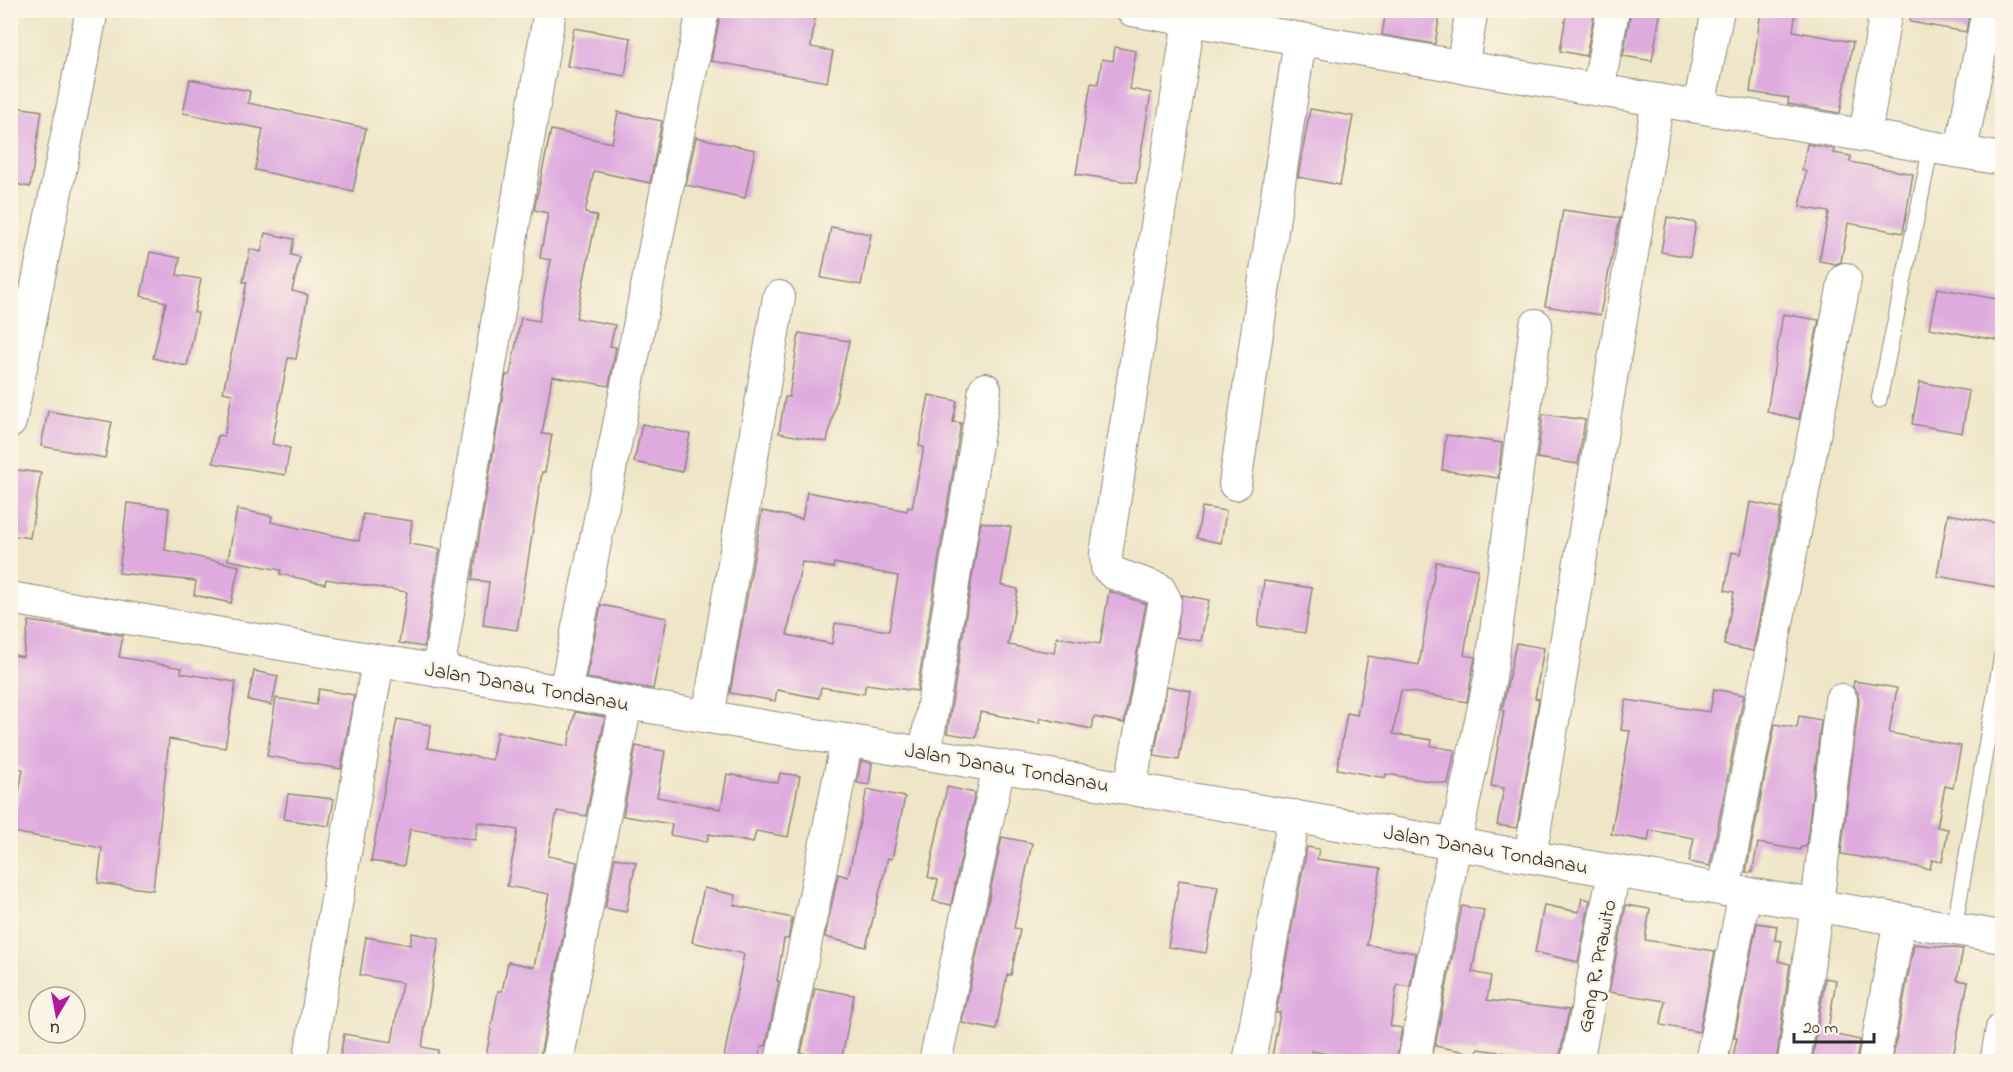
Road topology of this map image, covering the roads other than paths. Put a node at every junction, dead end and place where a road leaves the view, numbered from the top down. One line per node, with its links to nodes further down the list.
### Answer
1 (92, 10): 25 (street)
2 (550, 10): 30 (street)
3 (703, 10): 31 (street)
4 (1132, 10): 10 (street)
5 (1472, 10): 13 (street)
6 (1614, 10): 14 (street)
7 (1718, 10): 16 (street)
8 (1886, 10): 17 (street)
9 (1988, 10): 18 (street)
10 (1189, 20): 11 (street); 38 (street)
11 (1266, 22): 12 (street)
12 (1300, 39): 13 (street); 26 (street)
13 (1462, 67): 14 (street)
14 (1598, 90): 15 (street)
15 (1658, 100): 16 (street); 41 (street)
16 (1699, 107): 17 (street)
17 (1865, 135): 18 (street)
18 (1946, 149): 19 (street); 24 (lane)
19 (2002, 159)
20 (1845, 279): 43 (street)
21 (779, 297): 34 (street)
22 (1536, 325): 40 (street)
23 (985, 388): 36 (street)
24 (1880, 400)
25 (10, 422)
26 (1235, 484)
27 (10, 598): 29 (street, Jalan Danau Tondanau)
28 (2002, 655): 46 (lane)
29 (378, 661): 30 (street, Jalan Danau Tondanau); 49 (street)
30 (438, 671): 31 (street, Jalan Danau Tondanau)
31 (565, 692): 33 (street, Jalan Danau Tondanau)
32 (1841, 700): 44 (street)
33 (626, 703): 34 (street, Jalan Danau Tondanau); 50 (street)
34 (708, 717): 35 (street, Jalan Danau Tondanau)
35 (847, 740): 36 (street, Jalan Danau Tondanau); 51 (street)
36 (924, 753): 37 (street, Jalan Danau Tondanau)
37 (999, 766): 38 (street, Jalan Danau Tondanau); 52 (street)
38 (1131, 789): 39 (street, Jalan Danau Tondanau)
39 (1294, 816): 40 (street, Jalan Danau Tondanau); 53 (street)
40 (1455, 843): 41 (street, Jalan Danau Tondanau); 54 (street)
41 (1530, 857): 42 (street, Jalan Danau Tondanau)
42 (1614, 871): 43 (street, Jalan Danau Tondanau); 55 (street, Gang R. Prawito)
43 (1735, 891): 44 (street, Jalan Danau Tondanau); 56 (street)
44 (1817, 906): 45 (street, Jalan Danau Tondanau); 57 (street)
45 (1900, 919): 46 (street, Jalan Danau Tondanau); 58 (street)
46 (1954, 929): 47 (street, Jalan Danau Tondanau)
47 (2002, 937)
48 (2002, 1029): 59 (street)
49 (309, 1062)
50 (557, 1062)
51 (781, 1062)
52 (935, 1062)
53 (1250, 1062)
54 (1414, 1062)
55 (1577, 1062)
56 (1711, 1062)
57 (1794, 1062)
58 (1874, 1062)
59 (1996, 1062)

